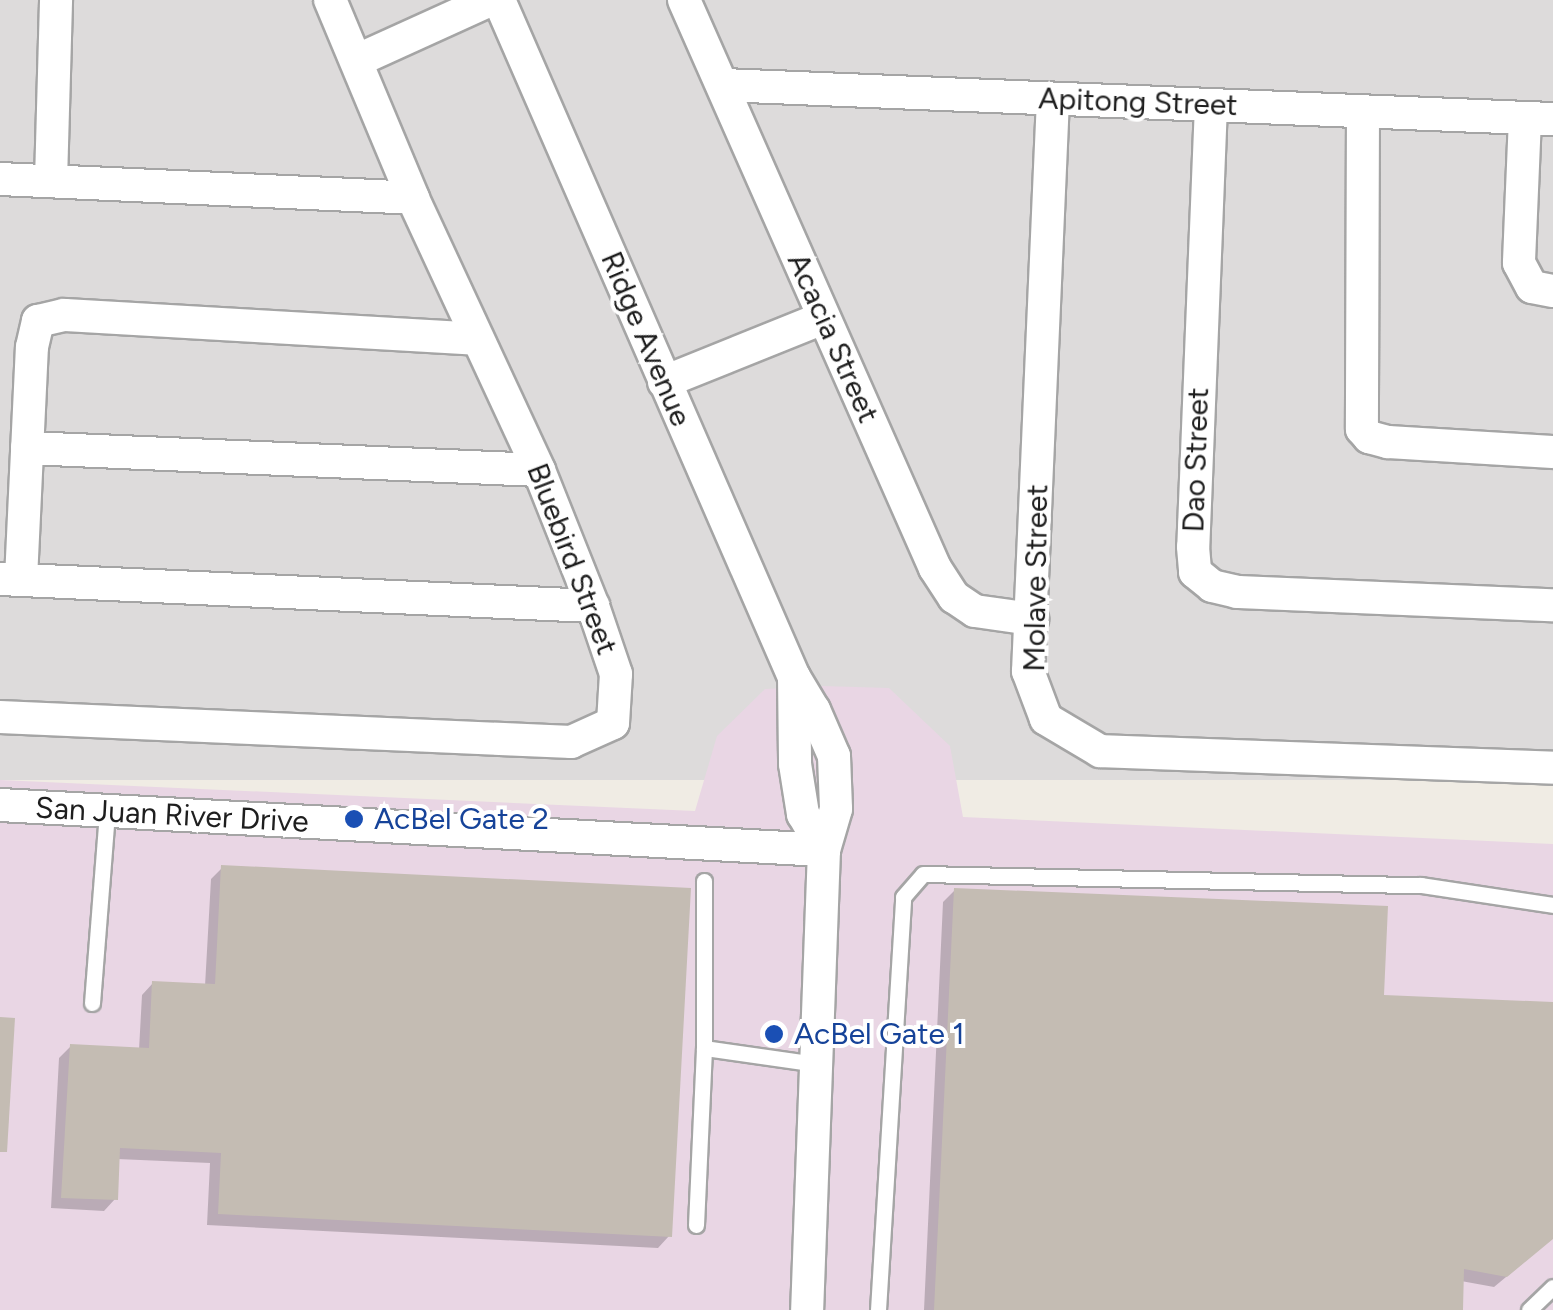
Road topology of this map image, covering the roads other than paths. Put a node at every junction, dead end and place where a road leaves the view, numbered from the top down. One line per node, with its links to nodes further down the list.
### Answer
1 (56, 0): 13 (street)
2 (330, 0): 6 (street, Bluebird Street)
3 (490, 0): 6 (street)
4 (499, 0): 18 (street, Ridge Avenue)
5 (684, 0): 7 (street, Acacia Street)
6 (358, 60): 14 (street, Bluebird Street)
7 (724, 86): 8 (street, Apitong Street); 16 (street, Acacia Street)
8 (1053, 99): 9 (street, Apitong Street); 25 (street, Molave Street)
9 (1211, 106): 10 (street, Apitong Street); 23 (street, Dao Street)
10 (1363, 112): 11 (street, Apitong Street); 20 (street)
11 (1539, 119): 15 (street)
12 (0, 179): 13 (street)
13 (50, 180): 14 (street)
14 (414, 198): 17 (street, Bluebird Street)
15 (1553, 292)
16 (823, 318): 18 (street); 25 (street, Acacia Street)
17 (477, 338): 19 (street); 21 (street, Bluebird Street)
18 (664, 382): 30 (street, Ridge Avenue)
19 (27, 448): 21 (street); 22 (street)
20 (1553, 452)
21 (539, 470): 24 (street, Bluebird Street)
22 (11, 579): 24 (street)
23 (1553, 605)
24 (593, 606): 26 (street, Bluebird Street)
25 (1032, 619): 27 (street, Molave Street)
26 (0, 717)
27 (1553, 768)
28 (0, 806): 29 (street, San Juan River Drive)
29 (108, 811): 30 (street, San Juan River Drive); 33 (lane)
30 (824, 850): 35 (street, Ridge Avenue)
31 (704, 881): 34 (lane)
32 (1553, 905): 39 (lane)
33 (92, 1003)
34 (704, 1048): 35 (lane); 36 (lane)
35 (817, 1064): 38 (street, Ridge Avenue)
36 (696, 1225)
37 (1553, 1287): 40 (lane)
38 (807, 1310)
39 (878, 1310)
40 (1530, 1310)

